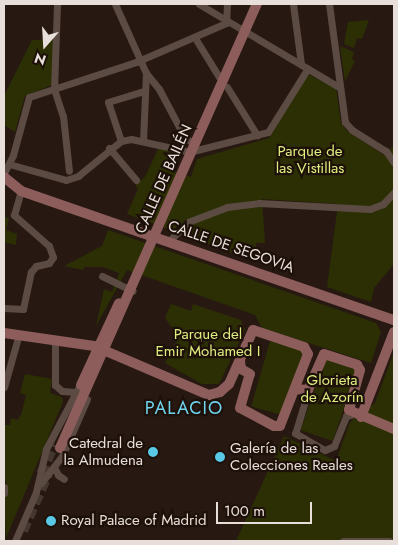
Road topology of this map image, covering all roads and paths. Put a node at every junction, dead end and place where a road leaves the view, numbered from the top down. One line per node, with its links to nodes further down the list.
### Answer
1 (57, 4): 19 (street)
2 (115, 4): 12 (street)
3 (199, 4): 9 (street)
4 (227, 4): 9 (street)
5 (251, 4): 10 (street, CALLE DE BAILÉN)
6 (257, 4): 10 (street, CALLE DE BAILÉN)
7 (293, 4): 13 (street)
8 (330, 4): 18 (street)
9 (226, 23): 10 (street); 11 (street)
10 (242, 31): 13 (street); 16 (street, CALLE DE BAILÉN); 25 (street, CALLE DE BAILÉN)
11 (195, 38): 12 (street); 16 (street)
12 (142, 60): 15 (street); 19 (street)
13 (301, 64): 14 (street)
14 (308, 68): 18 (street); 21 (street)
15 (146, 72): 20 (street); 25 (street)
16 (219, 77): 25 (street, CALLE DE BAILÉN)
17 (227, 87): 21 (street)
18 (339, 87): 26 (street)
19 (54, 88): 27 (street); 29 (street)
20 (144, 91): 22 (street); 23 (street)
21 (257, 135): 25 (street)
22 (121, 141): 23 (street); 24 (street)
23 (143, 141): 25 (street)
24 (109, 148): 27 (street); 31 (street)
25 (190, 148): 36 (street, CALLE DE BAILÉN)
26 (394, 163)
27 (9, 164): 28 (street)
28 (4, 172)
29 (69, 172)
30 (4, 177): 32 (street, CALLE DE SEGOVIA)
31 (136, 180)
32 (21, 191): 34 (street, CALLE DE SEGOVIA); 38 (street)
33 (394, 192): 34 (street)
34 (168, 242): 39 (street, CALLE DE SEGOVIA)
35 (102, 276): 36 (street)
36 (129, 294): 44 (street, CALLE DE BAILÉN)
37 (4, 301): 38 (street)
38 (4, 309)
39 (394, 320)
40 (394, 332): 52 (street)
41 (4, 334): 42 (street)
42 (19, 334): 43 (street); 49 (street)
43 (55, 339): 44 (street); 51 (street)
44 (101, 349): 46 (street, CALLE DE BAILÉN); 48 (street)
45 (240, 361): 47 (street); 48 (street); 50 (street)
46 (95, 363): 51 (street, CALLE DE BAILÉN); 54 (street, CALLE DE BAILÉN); 55 (street, CALLE DE BAILÉN)
47 (243, 372): 48 (street); 50 (street)
48 (232, 379)
49 (4, 387)
50 (299, 391): 52 (street); 52 (street)
51 (76, 392): 58 (street, CALLE DE BAILÉN)
52 (358, 416): 53 (street)
53 (394, 429)
54 (57, 447)
55 (54, 467): 56 (street); 58 (street, CALLE DE BAILÉN)
56 (64, 479)
57 (4, 488): 59 (street)
58 (36, 492): 60 (street, CALLE DE BAILÉN)
59 (4, 493)
60 (15, 541)
61 (343, 541): 62 (street)
62 (389, 541)

